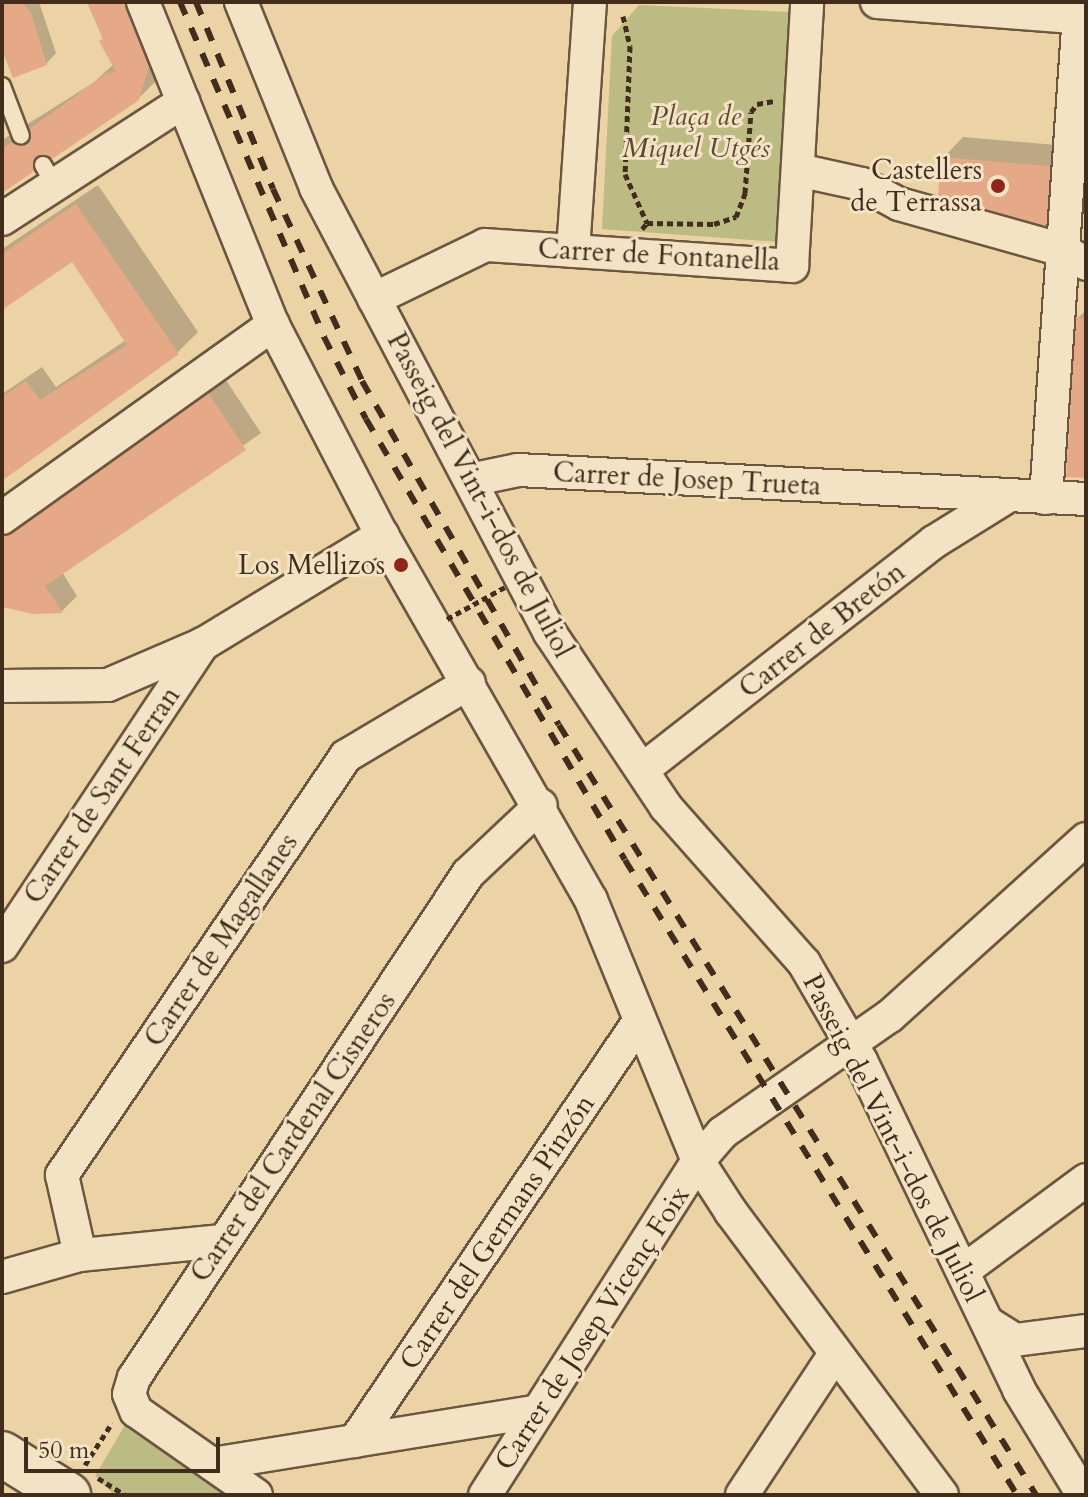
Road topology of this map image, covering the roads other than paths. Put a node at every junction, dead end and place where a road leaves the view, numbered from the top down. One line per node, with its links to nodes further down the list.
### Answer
1 (143, 2): 8 (street)
2 (241, 2): 14 (street, Passeig del Vint-i-dos de Juliol)
3 (590, 2): 12 (street)
4 (807, 2): 10 (street, Carrer de Fontanella)
5 (877, 2): 6 (street)
6 (1082, 12): 13 (street)
7 (2, 86): 9 (lane)
8 (183, 102): 11 (street); 15 (street)
9 (21, 136)
10 (798, 170): 12 (street, Carrer de Fontanella); 13 (street)
11 (2, 219)
12 (573, 251): 14 (street, Carrer de Fontanella)
13 (1074, 257): 19 (street)
14 (374, 299): 16 (street, Passeig del Vint-i-dos de Juliol)
15 (273, 325): 21 (street); 22 (street)
16 (470, 480): 17 (street, Carrer de Josep Trueta); 27 (street, Passeig del Vint-i-dos de Juliol)
17 (906, 491): 18 (street, Carrer de Josep Trueta); 23 (street)
18 (1008, 496): 19 (street, Carrer de Josep Trueta); 23 (street, Carrer de Bretón)
19 (1046, 498): 20 (street, Carrer de Josep Trueta)
20 (1086, 499)
21 (2, 518)
22 (382, 535): 24 (street); 25 (street)
23 (934, 542): 27 (street, Carrer de Bretón)
24 (203, 644): 26 (street); 30 (street, Carrer de Sant Ferran)
25 (469, 683): 28 (street); 36 (street, Carrer de Magallanes)
26 (5, 684)
27 (642, 770): 32 (street, Passeig del Vint-i-dos de Juliol)
28 (541, 805): 31 (street); 35 (street, Carrer del Cardenal Cisneros)
29 (1086, 839): 32 (street, Carrer de Josep Vicenç Foix)
30 (2, 946)
31 (638, 1023): 33 (street); 43 (street, Carrer del Germans Pinzón)
32 (851, 1043): 33 (street, Carrer de Josep Vicenç Foix); 37 (street, Passeig del Vint-i-dos de Juliol)
33 (698, 1161): 41 (street); 42 (street, Carrer de Josep Vicenç Foix)
34 (1086, 1180): 37 (street)
35 (221, 1241): 36 (street); 45 (street, Carrer del Cardenal Cisneros)
36 (80, 1255): 38 (street)
37 (963, 1271): 39 (street, Passeig del Vint-i-dos de Juliol)
38 (2, 1277)
39 (988, 1323): 40 (street); 51 (street, Passeig del Vint-i-dos de Juliol)
40 (1086, 1331)
41 (835, 1354): 49 (street); 50 (street)
42 (538, 1411): 43 (street); 48 (street, Carrer de Josep Vicenç Foix)
43 (355, 1441): 45 (street)
44 (2, 1454): 46 (main road)
45 (212, 1464): 47 (street)
46 (81, 1481)
47 (256, 1495)
48 (485, 1495)
49 (742, 1495)
50 (942, 1495)
51 (1083, 1495)

